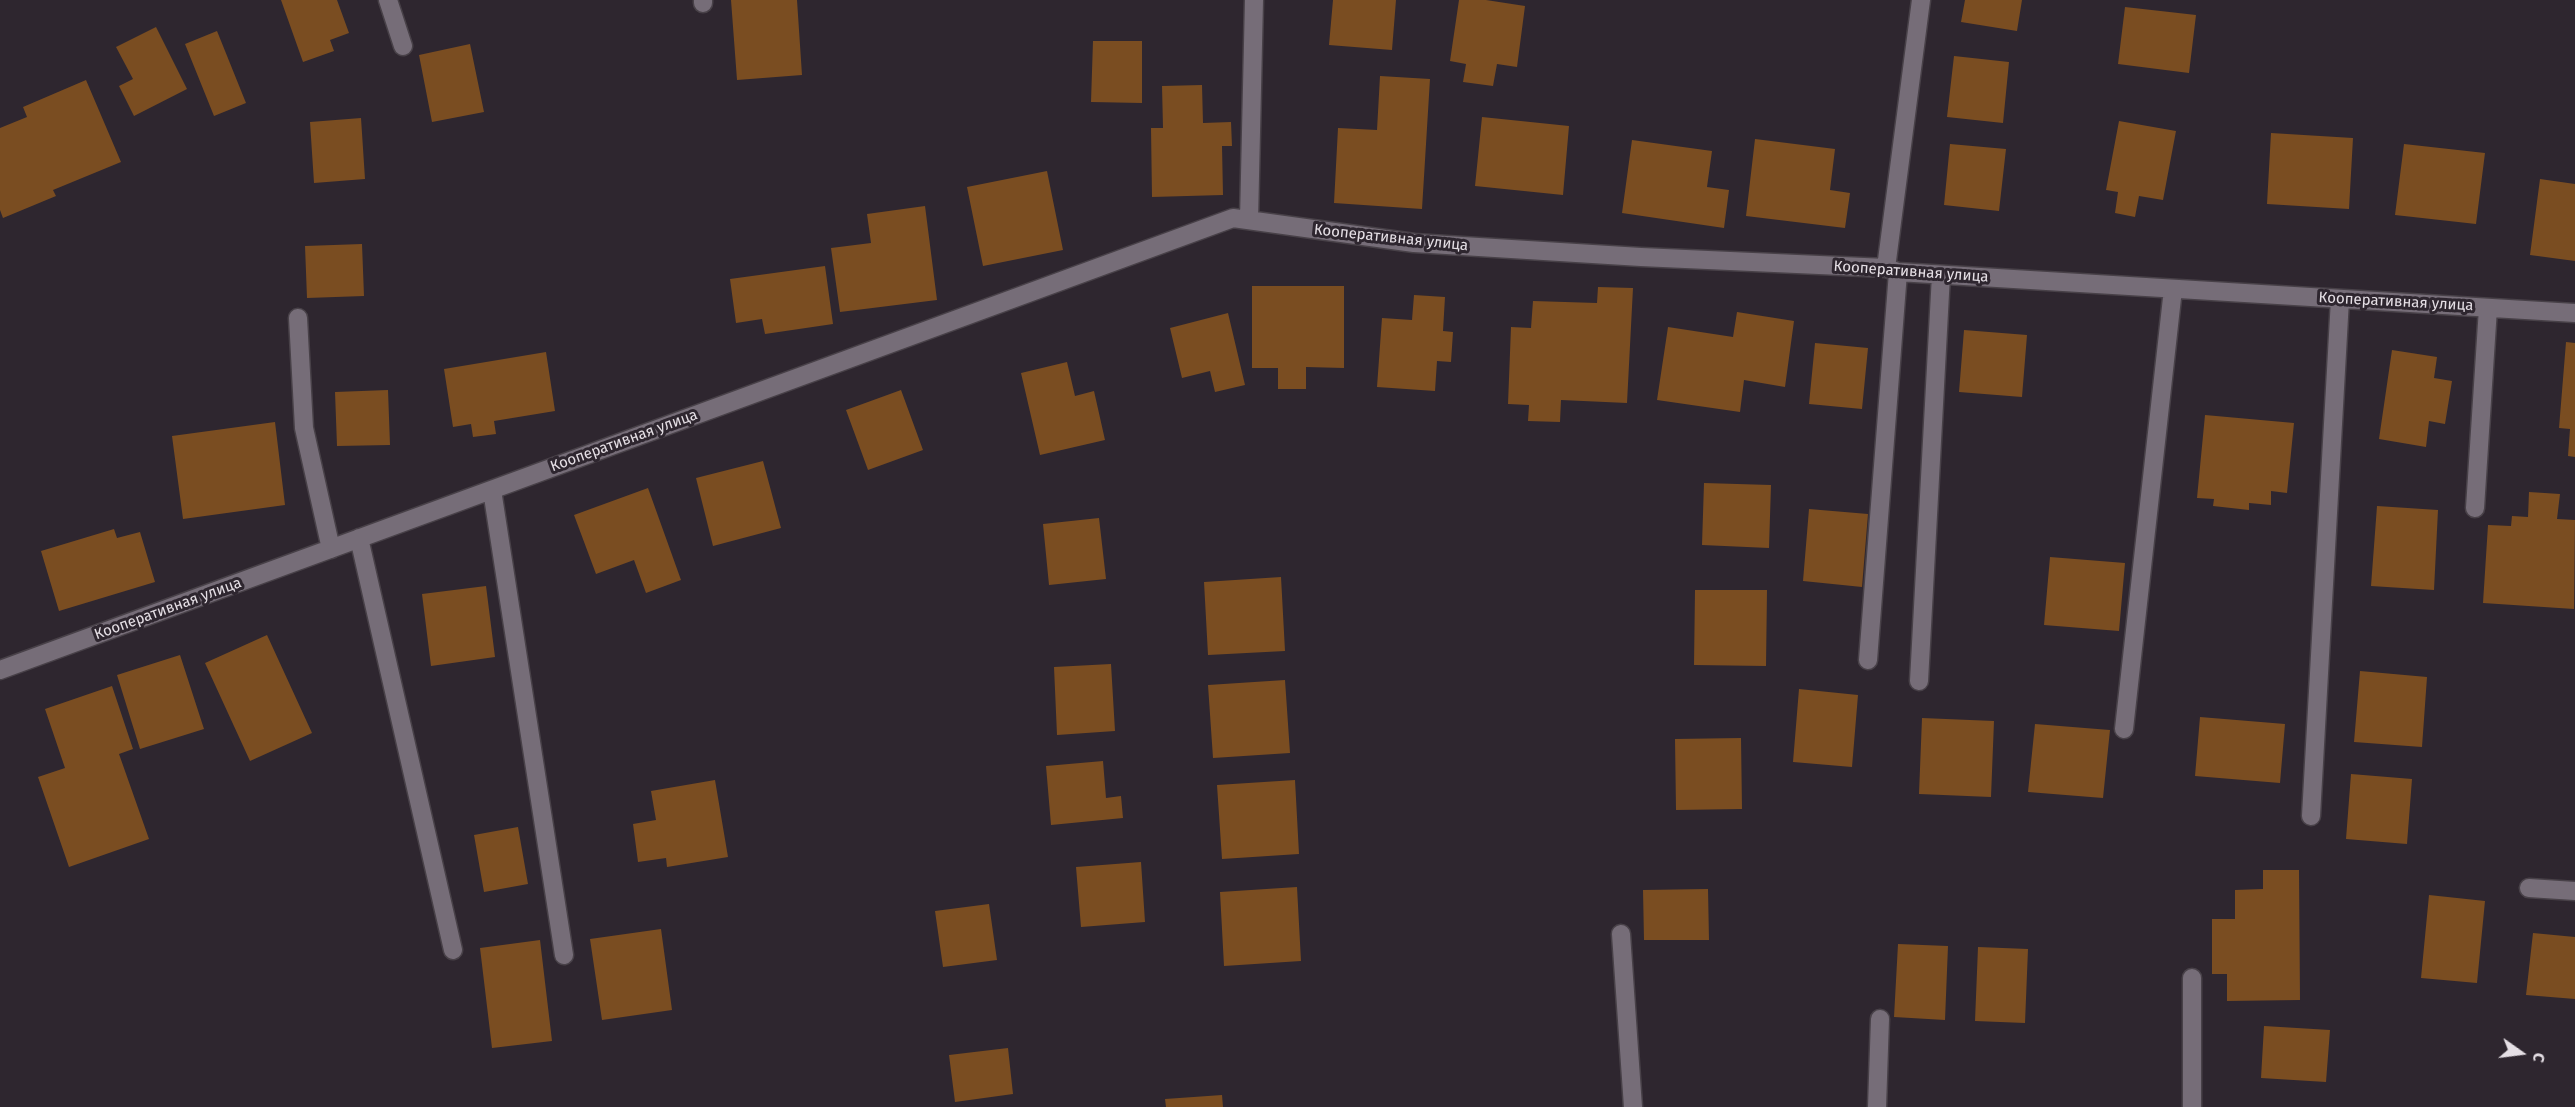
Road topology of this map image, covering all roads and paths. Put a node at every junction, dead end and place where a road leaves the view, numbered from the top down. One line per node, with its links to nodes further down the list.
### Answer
1 (388, 0): 4 (street)
2 (1254, 0): 5 (street)
3 (1921, 0): 6 (street)
4 (403, 46)
5 (1249, 220): 6 (street, Кооперативная улица); 13 (street, Кооперативная улица)
6 (1892, 270): 7 (street, Кооперативная улица); 17 (street)
7 (1941, 275): 8 (street, Кооперативная улица); 19 (street)
8 (2173, 289): 9 (street, Кооперативная улица); 20 (street)
9 (2340, 299): 10 (street, Кооперативная улица); 21 (street)
10 (2488, 308): 11 (street, Кооперативная улица); 14 (street)
11 (2575, 313)
12 (298, 318): 16 (street)
13 (492, 490): 15 (street, Кооперативная улица); 26 (street)
14 (2475, 508)
15 (360, 538): 16 (street, Кооперативная улица); 25 (street)
16 (331, 549): 18 (street, Кооперативная улица)
17 (1868, 660)
18 (0, 670)
19 (1919, 681)
20 (2124, 729)
21 (2311, 816)
22 (2529, 888): 23 (street)
23 (2575, 891)
24 (1621, 934): 29 (street)
25 (453, 950)
26 (564, 954)
27 (2192, 978): 31 (street)
28 (1880, 1019): 30 (street)
29 (1633, 1107)
30 (1877, 1107)
31 (2192, 1107)

